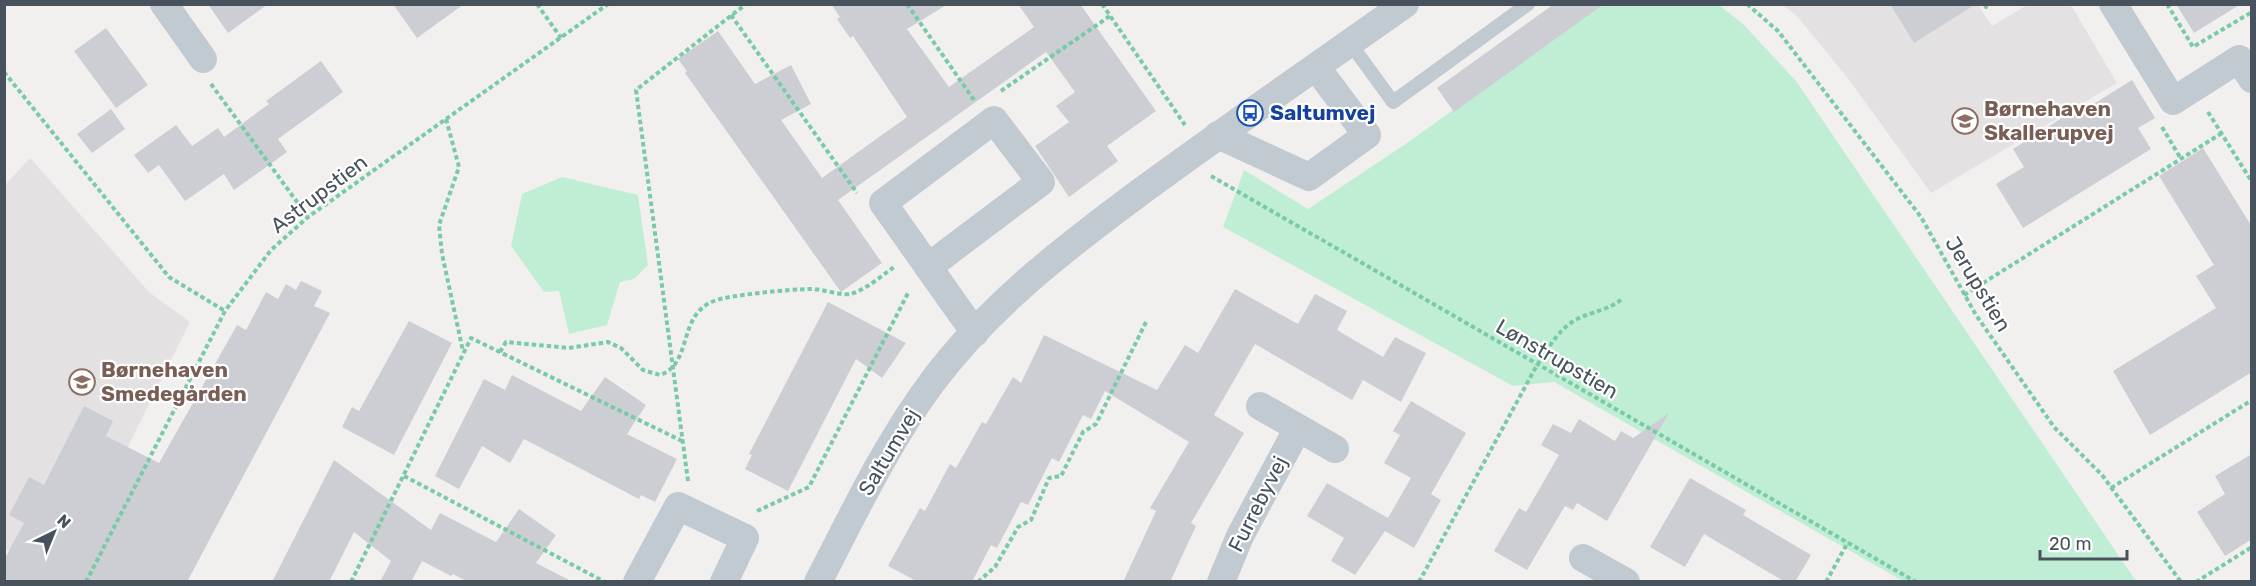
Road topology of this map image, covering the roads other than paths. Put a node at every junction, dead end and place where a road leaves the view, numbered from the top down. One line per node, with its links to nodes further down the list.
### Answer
1 (164, 4): 6 (street)
2 (1405, 4): 5 (street, Saltumvej)
3 (1528, 4): 5 (lane)
4 (2113, 4): 8 (street)
5 (1350, 43): 7 (street, Saltumvej)
6 (203, 59)
7 (1316, 68): 9 (street, Saltumvej); 9 (street)
8 (2252, 79)
9 (1202, 146): 11 (street, Saltumvej)
10 (923, 260): 10 (street); 11 (street)
11 (975, 333): 19 (street, Saltumvej)
12 (1260, 406): 13 (street)
13 (1298, 428): 14 (street); 20 (street, Furrebyvej)
14 (1335, 449)
15 (1583, 558): 16 (street)
16 (1621, 580)
17 (637, 582): 18 (street)
18 (724, 582)
19 (818, 582)
20 (1221, 582)

